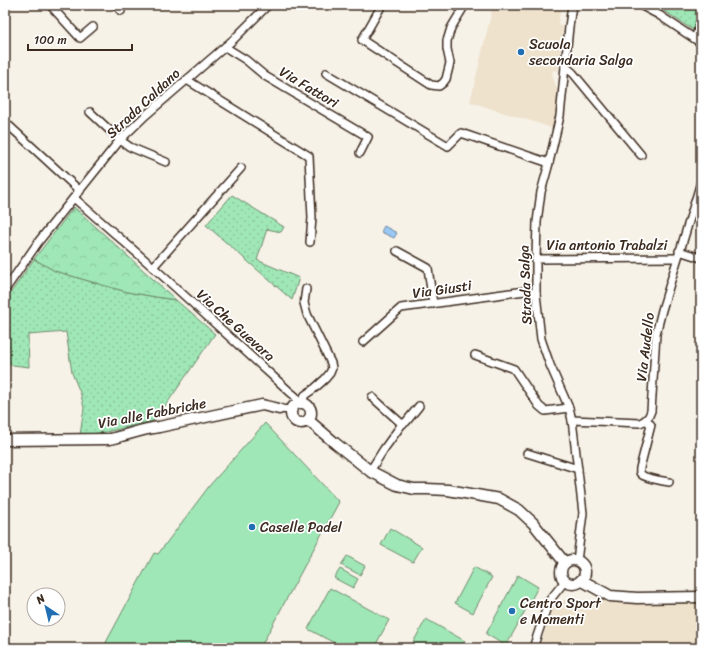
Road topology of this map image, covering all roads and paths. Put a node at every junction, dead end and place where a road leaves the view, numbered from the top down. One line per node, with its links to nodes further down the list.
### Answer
1 (50, 5): 10 (street)
2 (116, 5): 8 (street)
3 (268, 5): 12 (street, Strada Caldano)
4 (382, 5): 5 (street)
5 (465, 5)
6 (572, 5): 13 (street, Strada Salga)
7 (640, 5): 11 (street)
8 (121, 11)
9 (701, 21): 11 (street)
10 (93, 27)
11 (698, 41)
12 (225, 47): 15 (street, Strada Caldano); 19 (street, Via Fattori)
13 (565, 66): 20 (street); 22 (street, Strada Salga)
14 (326, 73): 22 (street)
15 (186, 80): 18 (street, Strada Caldano); 27 (street)
16 (90, 112): 18 (street)
17 (5, 122): 25 (street)
18 (120, 140): 21 (street); 25 (street, Strada Caldano)
19 (360, 152)
20 (641, 156)
21 (166, 162)
22 (549, 162): 31 (street, Strada Salga)
23 (241, 168): 32 (street)
24 (701, 182): 29 (street, Via Audello)
25 (80, 191): 26 (street, Strada Caldano)
26 (74, 198): 32 (street, Via Che Guevara); 34 (street, Strada Caldano)
27 (310, 242)
28 (397, 251): 36 (street)
29 (678, 255): 30 (street, Via antonio Trabalzi); 31 (street, Via antonio Trabalzi); 46 (street, Via Audello)
30 (701, 258)
31 (536, 259): 35 (street, Strada Salga)
32 (153, 267): 40 (street, Via Che Guevara)
33 (306, 289): 40 (street)
34 (5, 290)
35 (536, 294): 36 (street, Via Giusti); 42 (street, Strada Salga)
36 (433, 304): 37 (street, Via Giusti)
37 (363, 342)
38 (475, 355): 42 (street)
39 (372, 397): 47 (street)
40 (297, 406): 43 (street); 44 (street); 44 (street)
41 (419, 406): 47 (street)
42 (569, 408): 45 (street, Strada Salga)
43 (279, 409): 48 (street, Via alle Fabbriche)
44 (308, 420): 51 (street)
45 (572, 420): 46 (street); 50 (street, Strada Salga)
46 (646, 420): 52 (street)
47 (402, 424): 51 (street)
48 (5, 440)
49 (527, 453): 50 (street)
50 (578, 469): 53 (street, Strada Salga)
51 (370, 471): 54 (street)
52 (669, 482)
53 (577, 561): 54 (street); 55 (street)
54 (565, 563): 56 (street)
55 (581, 580): 56 (street); 57 (street)
56 (565, 581): 58 (street)
57 (701, 597)
58 (533, 648)

